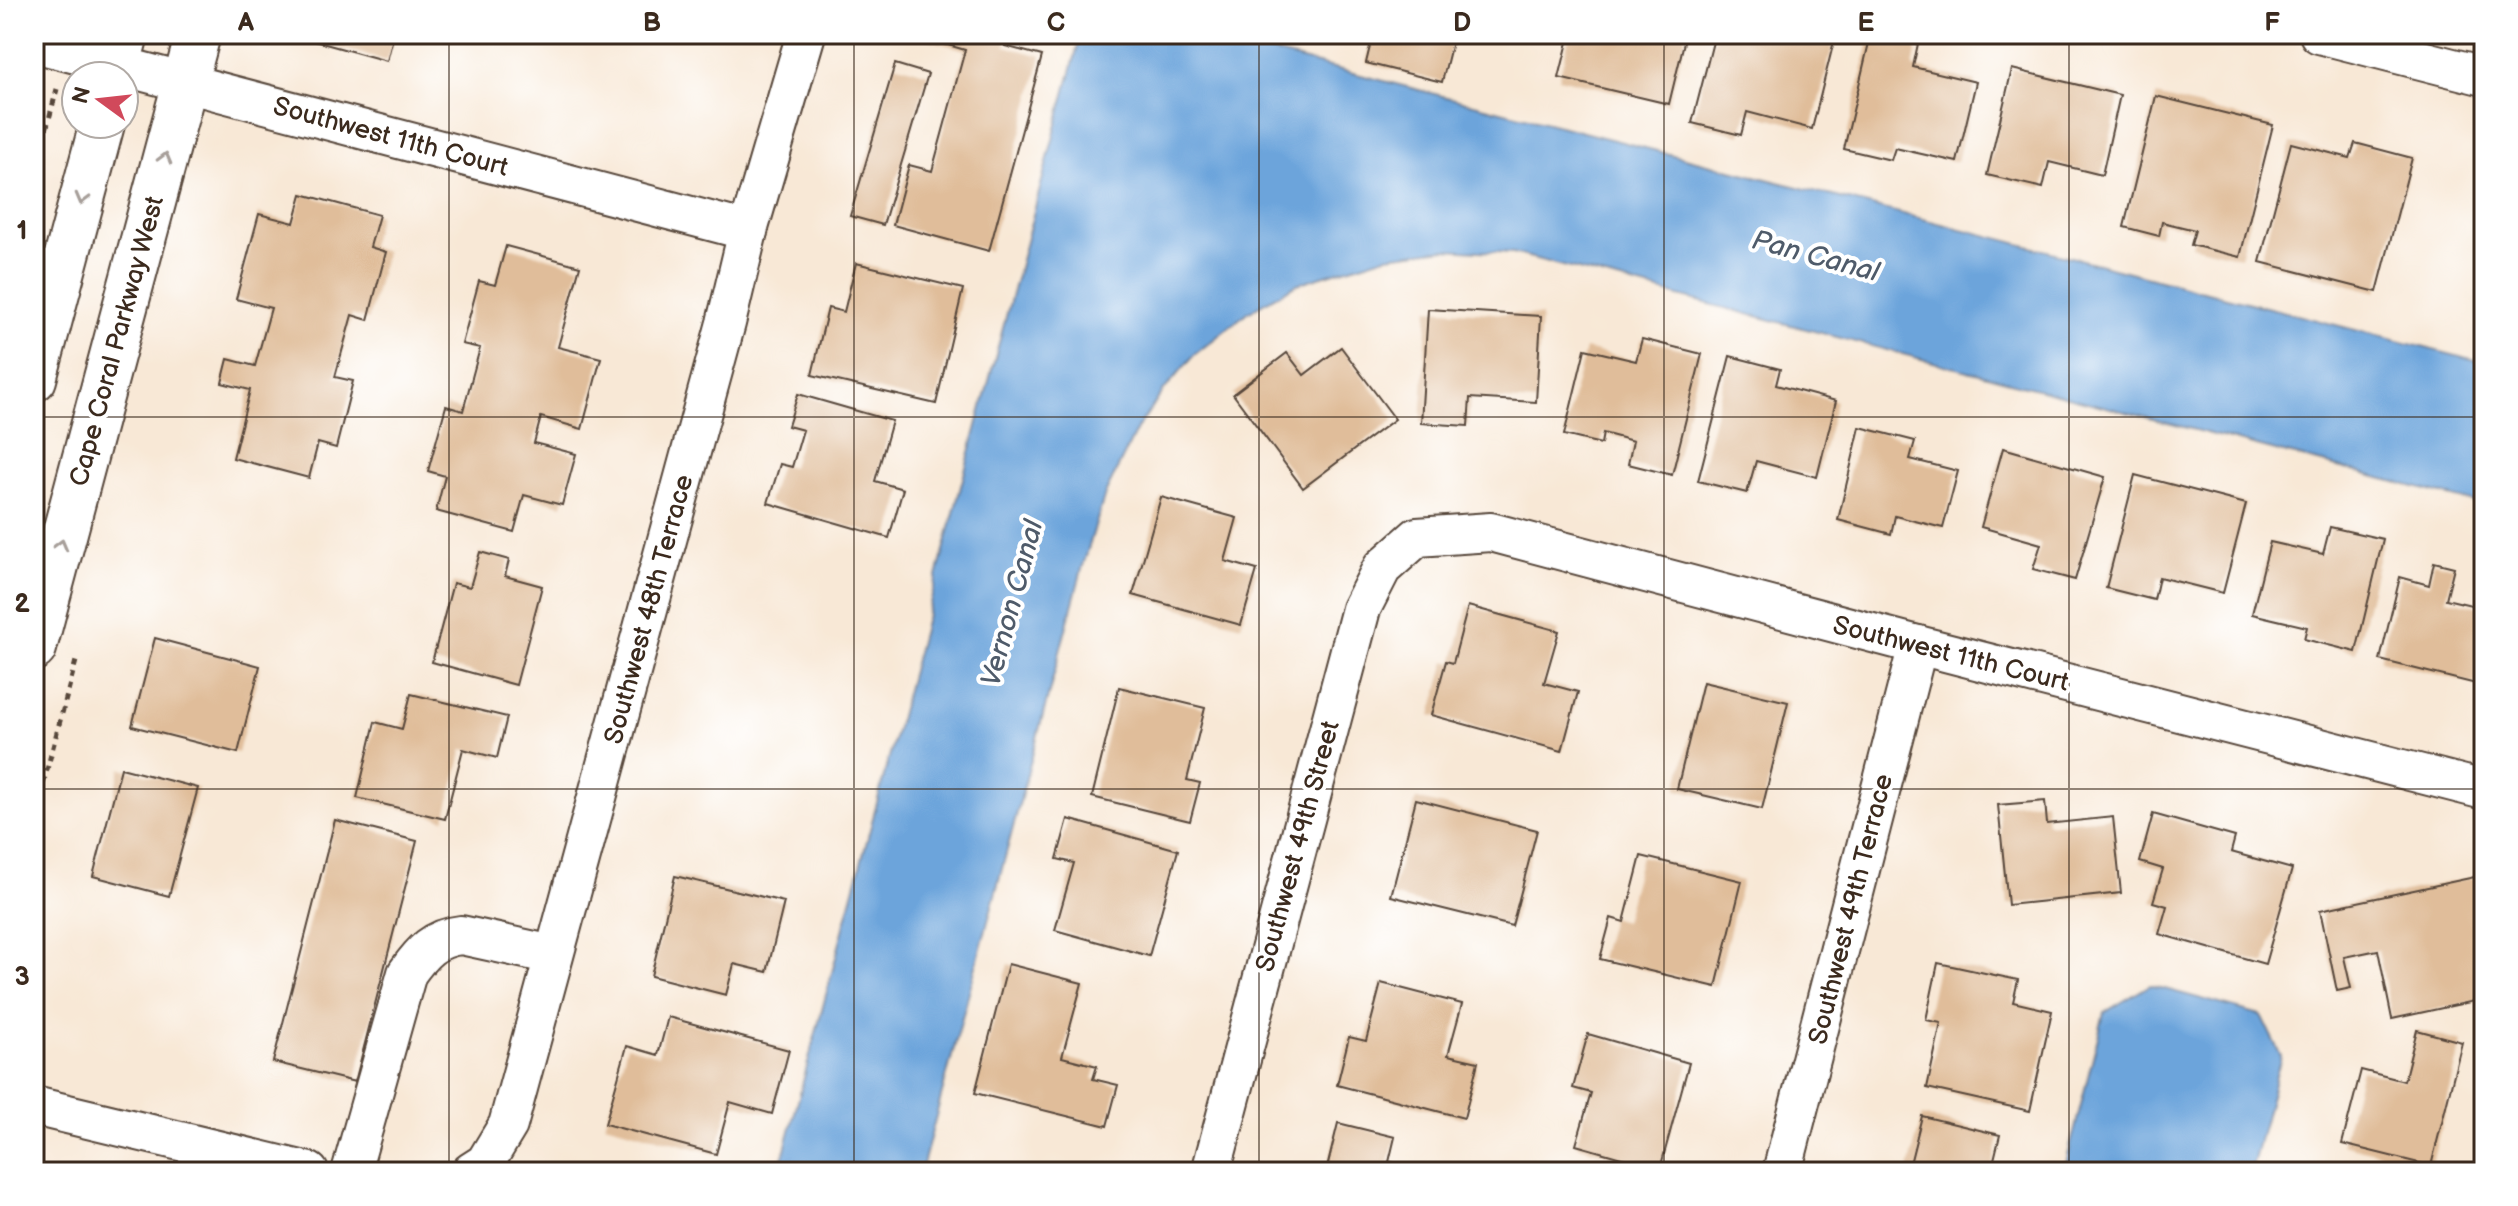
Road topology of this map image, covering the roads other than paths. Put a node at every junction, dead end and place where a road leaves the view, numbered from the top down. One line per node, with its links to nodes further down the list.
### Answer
1 (198, 34): 7 (main road, Cape Coral Parkway West)
2 (806, 34): 9 (street, Southwest 48th Terrace)
3 (2319, 34): 6 (street)
4 (50, 47): 5 (street, Southwest 11th Court)
5 (120, 58): 7 (street, Southwest 11th Court)
6 (2484, 76)
7 (185, 83): 9 (street, Southwest 11th Court); 13 (main road, Cape Coral Parkway West, one-way to 7)
8 (98, 140): 10 (main road, one-way to 10)
9 (748, 231): 15 (street, Southwest 48th Terrace)
10 (34, 379)
11 (1417, 537): 12 (street, Southwest 11th Court); 20 (street, Southwest 49th Street)
12 (1918, 645): 14 (street, Southwest 11th Court); 21 (street, Southwest 49th Terrace)
13 (34, 648)
14 (2484, 790)
15 (553, 955): 18 (street); 19 (street, Southwest 48th Terrace)
16 (34, 1106): 17 (street)
17 (309, 1172)
18 (351, 1172)
19 (471, 1172)
20 (1211, 1172)
21 (1782, 1172)

